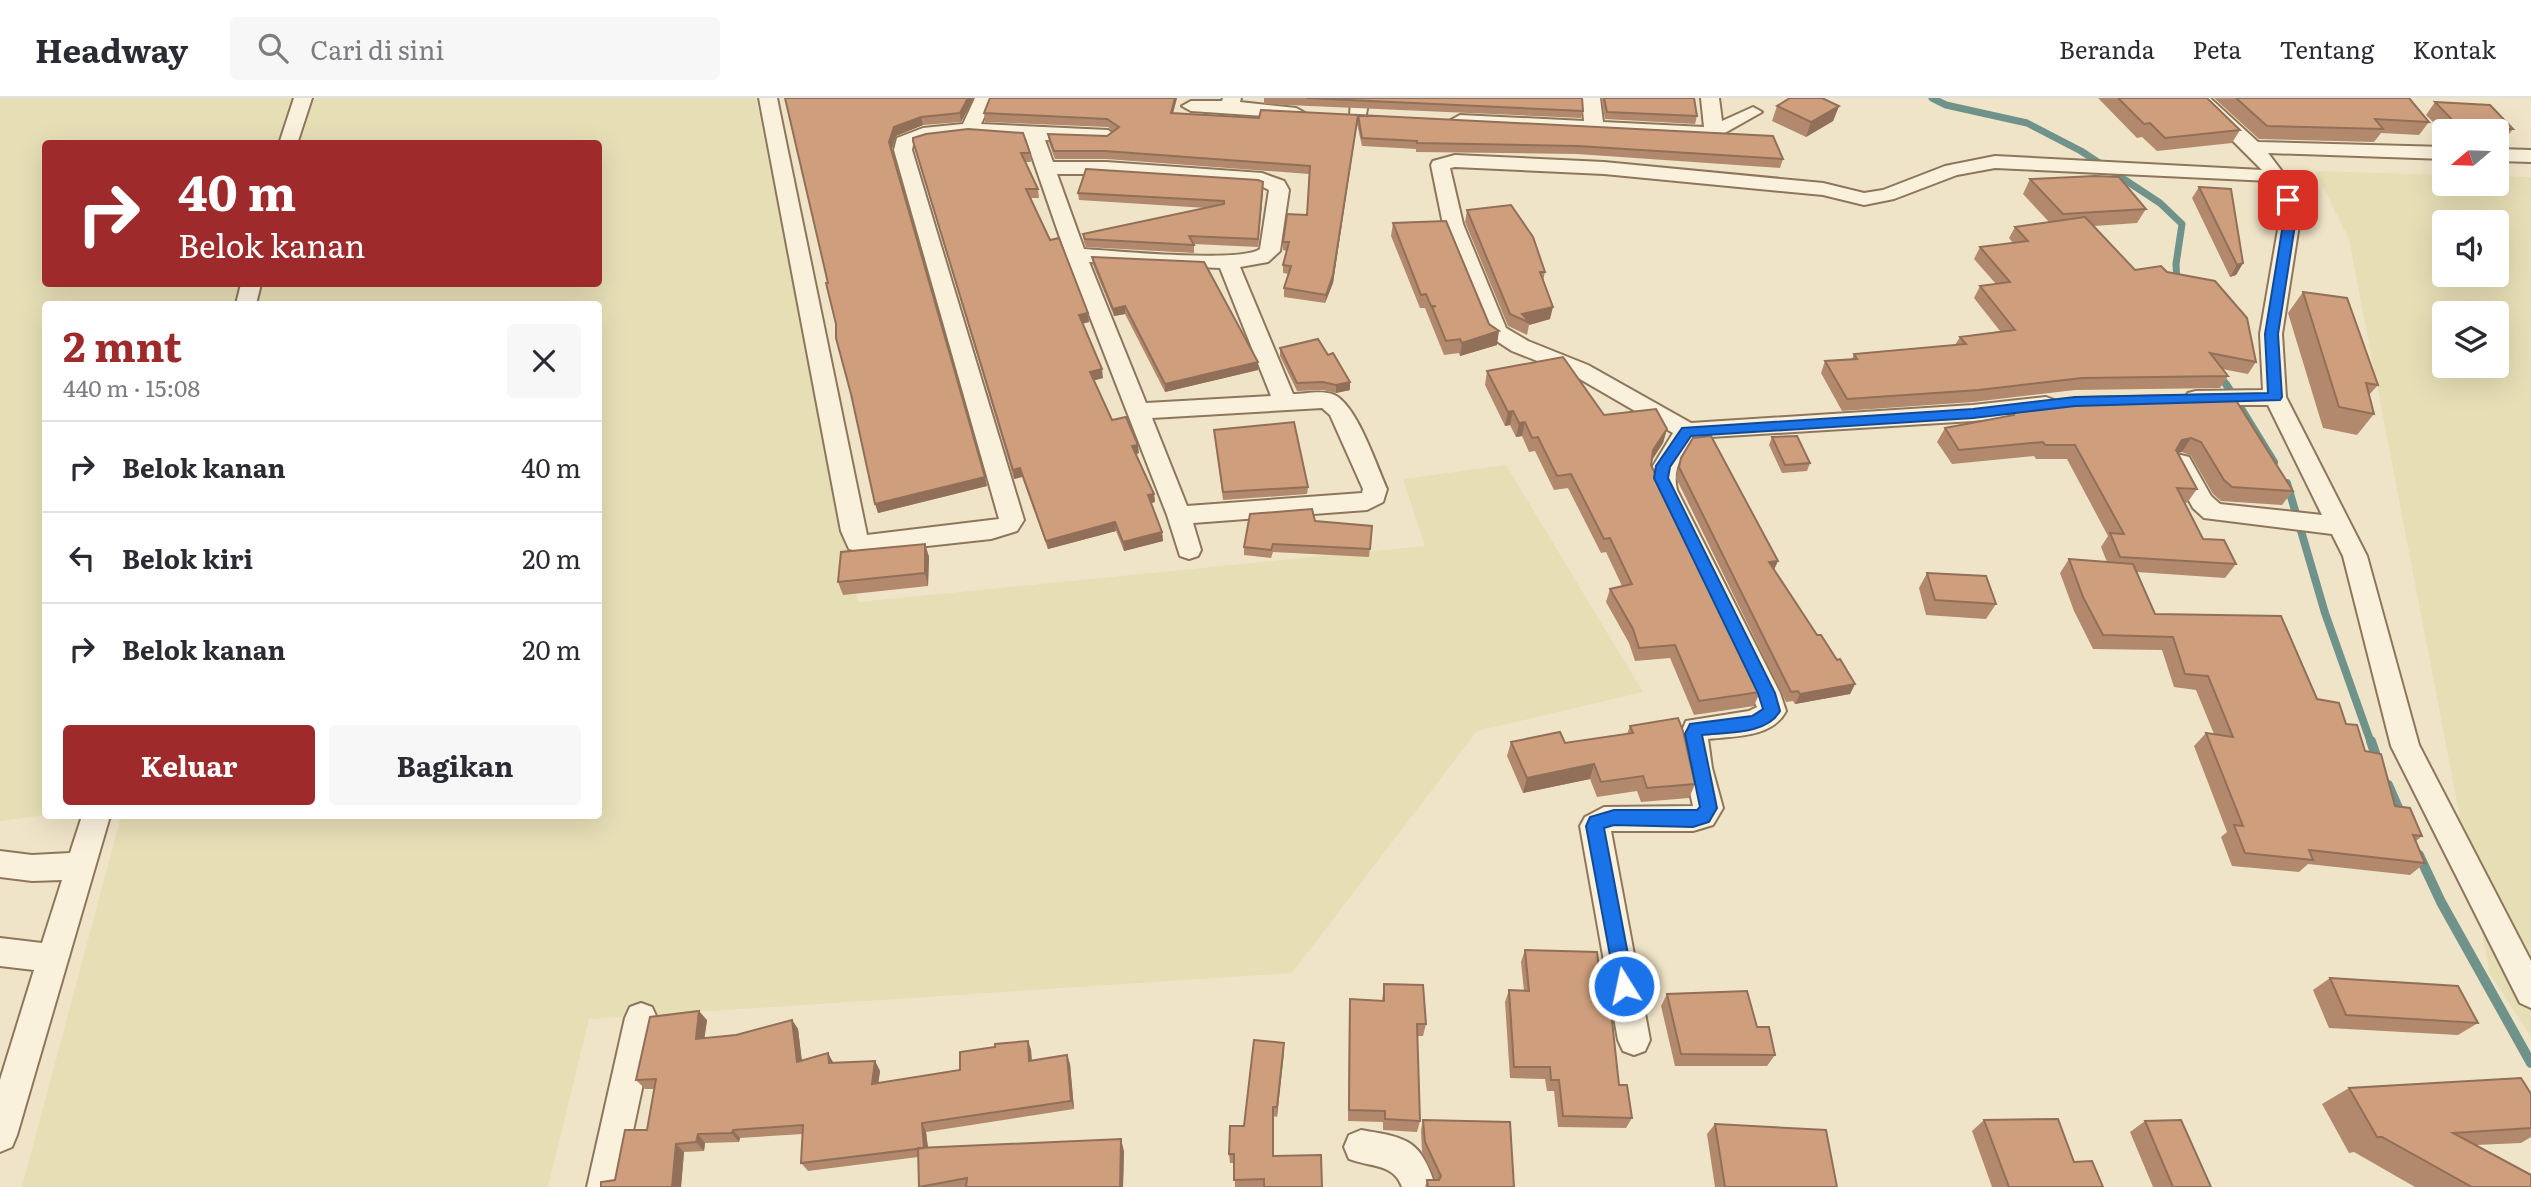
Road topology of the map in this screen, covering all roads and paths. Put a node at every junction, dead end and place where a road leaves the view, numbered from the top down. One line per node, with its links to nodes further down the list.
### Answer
1 (303, 98): 20 (street)
2 (768, 98): 16 (street)
3 (984, 98): 16 (street)
4 (1474, 98): 14 (street)
5 (1591, 98): 15 (street)
6 (1710, 98): 17 (street)
7 (2199, 98): 21 (street)
8 (1231, 102): 9 (street); 12 (street)
9 (1191, 106)
10 (1754, 112): 17 (street)
11 (1114, 114): 19 (street)
12 (1320, 114)
13 (1436, 119): 14 (street)
14 (1475, 121): 15 (street)
15 (1594, 127): 17 (street)
16 (970, 129): 18 (street)
17 (1714, 133)
18 (1034, 134): 19 (street); 25 (street)
19 (1108, 136): 26 (street)
20 (289, 140)
21 (2252, 147): 22 (street); 27 (street)
22 (2432, 153)
23 (2510, 155): 24 (street)
24 (2531, 156)
25 (1044, 168): 26 (street); 28 (street)
26 (1106, 168): 29 (street)
27 (2276, 176): 30 (street); 35 (street)
28 (1076, 255): 29 (street); 34 (street)
29 (1228, 262): 33 (street)
30 (2275, 397): 31 (street); 38 (street)
31 (2171, 398)
32 (2075, 401): 35 (street)
33 (1285, 403): 34 (street); 37 (street)
34 (1138, 411): 37 (street)
35 (1687, 431): 47 (street)
36 (2181, 463): 38 (street)
37 (1180, 515): 39 (street)
38 (2339, 526): 45 (street)
39 (1189, 550)
40 (95, 819): 42 (street)
41 (0, 864): 42 (street)
42 (81, 866): 44 (street)
43 (0, 951): 44 (street)
44 (53, 958): 48 (street)
45 (2531, 993)
46 (640, 1017): 50 (street)
47 (1634, 1040)
48 (0, 1135)
49 (1361, 1147): 51 (street)
50 (604, 1187)
51 (1419, 1187)

